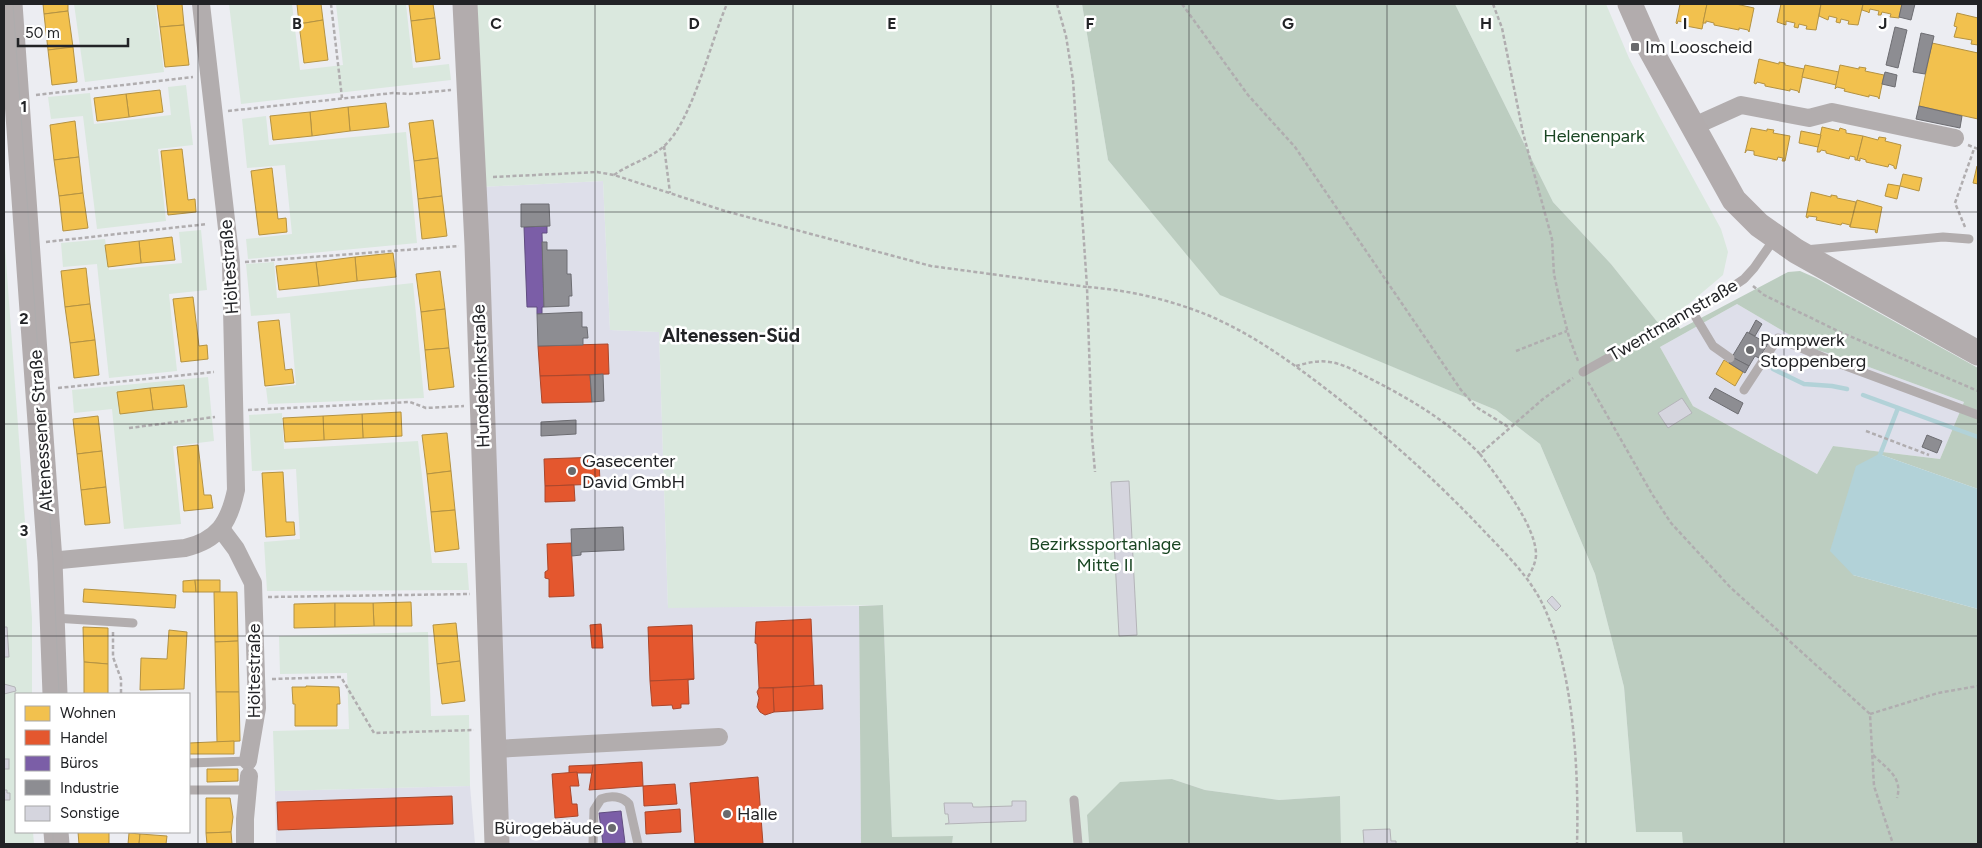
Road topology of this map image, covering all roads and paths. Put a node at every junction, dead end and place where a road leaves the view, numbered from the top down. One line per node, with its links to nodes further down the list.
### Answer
1 (10, 4): 12 (street, Altenessener Straße)
2 (201, 4): 14 (street, Höltestraße)
3 (331, 4): 13 (path)
4 (465, 4): 11 (street, Hundebrinkstraße)
5 (727, 4): 17 (path)
6 (1057, 4): 30 (path)
7 (1182, 4): 47 (path)
8 (1493, 4): 32 (path)
9 (1630, 4): 15 (street)
10 (199, 76): 12 (path)
11 (469, 88): 13 (path); 20 (street, Hundebrinkstraße)
12 (19, 94): 53 (street, Altenessener Straße)
13 (342, 98): 14 (path)
14 (214, 113): 28 (street, Höltestraße)
15 (1692, 127): 16 (street); 23 (street)
16 (1955, 138)
17 (664, 146): 19 (path); 21 (path)
18 (1978, 149): 24 (path)
19 (614, 175): 20 (path); 21 (path)
20 (474, 178): 26 (street, Hundebrinkstraße)
21 (670, 193): 30 (path)
22 (207, 224): 25 (path)
23 (1775, 238): 27 (street); 29 (lane, Twentmannstraße)
24 (1969, 239): 27 (lane)
25 (46, 242)
26 (477, 245): 28 (path); 42 (street, Hundebrinkstraße)
27 (1796, 251): 34 (street)
28 (231, 263): 43 (street, Höltestraße)
29 (1744, 279): 31 (lane, Twentmannstraße); 41 (path)
30 (1087, 287): 36 (path); 51 (path)
31 (1692, 311): 35 (lane); 37 (lane, Twentmannstraße)
32 (1567, 331): 33 (path); 37 (path)
33 (1516, 351)
34 (1978, 353)
35 (1730, 358)
36 (1296, 366): 49 (path); 54 (path)
37 (1581, 368): 47 (path); 64 (path)
38 (214, 372): 39 (path)
39 (58, 388)
40 (1744, 390): 44 (lane)
41 (1978, 391)
42 (482, 404): 43 (path); 55 (street, Hundebrinkstraße)
43 (234, 410): 52 (street, Höltestraße)
44 (1978, 415)
45 (215, 417): 46 (path)
46 (129, 428)
47 (1510, 428): 49 (path)
48 (1866, 431): 50 (path)
49 (1480, 454): 54 (path)
50 (1929, 455)
51 (1095, 472)
52 (221, 529): 53 (street, Höltestraße); 56 (street, Höltestraße)
53 (50, 560): 57 (street, Altenessener Straße)
54 (1527, 578): 78 (path)
55 (488, 594): 56 (path); 66 (street, Hundebrinkstraße)
56 (254, 597): 60 (street, Höltestraße)
57 (54, 618): 58 (lane); 62 (street, Altenessener Straße)
58 (114, 621): 59 (lane); 63 (path)
59 (133, 623)
60 (255, 679): 66 (path); 69 (street, Höltestraße)
61 (1978, 686): 64 (path)
62 (55, 693)
63 (121, 693)
64 (1870, 714): 67 (path)
65 (719, 737): 66 (street)
66 (493, 739): 74 (street, Hundebrinkstraße)
67 (1872, 754): 71 (path); 79 (path)
68 (190, 763): 69 (lane)
69 (248, 776): 70 (lane); 73 (street, Höltestraße)
70 (190, 790)
71 (1897, 798)
72 (1074, 800): 77 (lane)
73 (245, 844)
74 (497, 844)
75 (593, 844): 76 (lane)
76 (638, 844)
77 (1078, 844)
78 (1578, 844)
79 (1893, 844)

